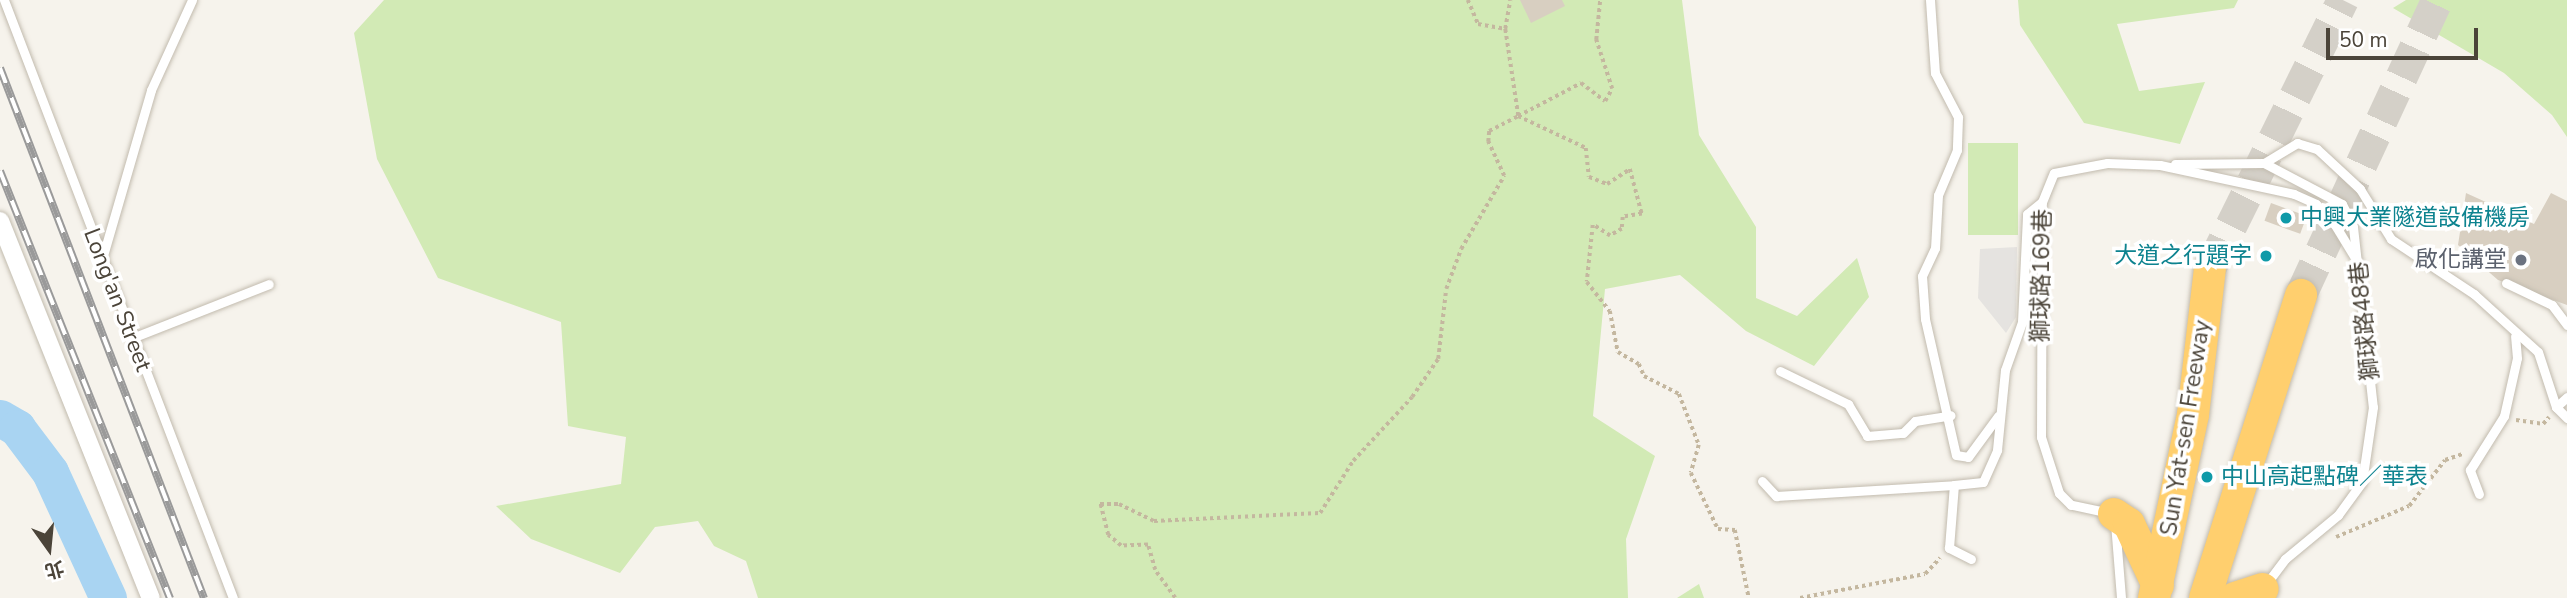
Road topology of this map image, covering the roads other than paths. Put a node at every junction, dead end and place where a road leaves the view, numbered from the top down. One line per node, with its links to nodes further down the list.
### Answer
1 (4, 0): 8 (lane, Long'an Street)
2 (192, 0): 8 (lane)
3 (1930, 0): 21 (lane)
4 (2264, 163): 5 (lane); 9 (lane, 獅球路48巷); 15 (lane, 獅球路48巷)
5 (2160, 164): 6 (lane, 獅球路169巷); 9 (lane, 獅球路169巷)
6 (2042, 202): 22 (lane); 27 (lane, 獅球路169巷)
7 (0, 221): 31 (street)
8 (101, 261): 16 (lane, Long'an Street)
9 (2360, 266): 30 (lane, 獅球路48巷)
10 (2210, 268): 29 (highway, Sun Yat-sen Freeway)
11 (269, 284): 16 (lane)
12 (2506, 284): 14 (lane)
13 (2301, 295): 30 (highway)
14 (2567, 325)
15 (2515, 336): 20 (lane, 獅球路48巷); 26 (lane)
16 (132, 338): 32 (lane, Long'an Street)
17 (1780, 371): 21 (lane)
18 (2567, 397): 20 (lane)
19 (2567, 406): 20 (lane)
20 (2556, 407): 23 (lane, 獅球路48巷)
21 (1951, 415): 22 (lane)
22 (1997, 415): 25 (lane)
23 (2567, 418)
24 (1762, 481): 25 (lane)
25 (1954, 485): 28 (lane)
26 (2479, 494)
27 (2114, 514): 29 (highway); 33 (lane)
28 (1971, 559)
29 (2159, 580): 30 (highway)
30 (2229, 593)
31 (151, 598)
32 (233, 598)
33 (2121, 598)

